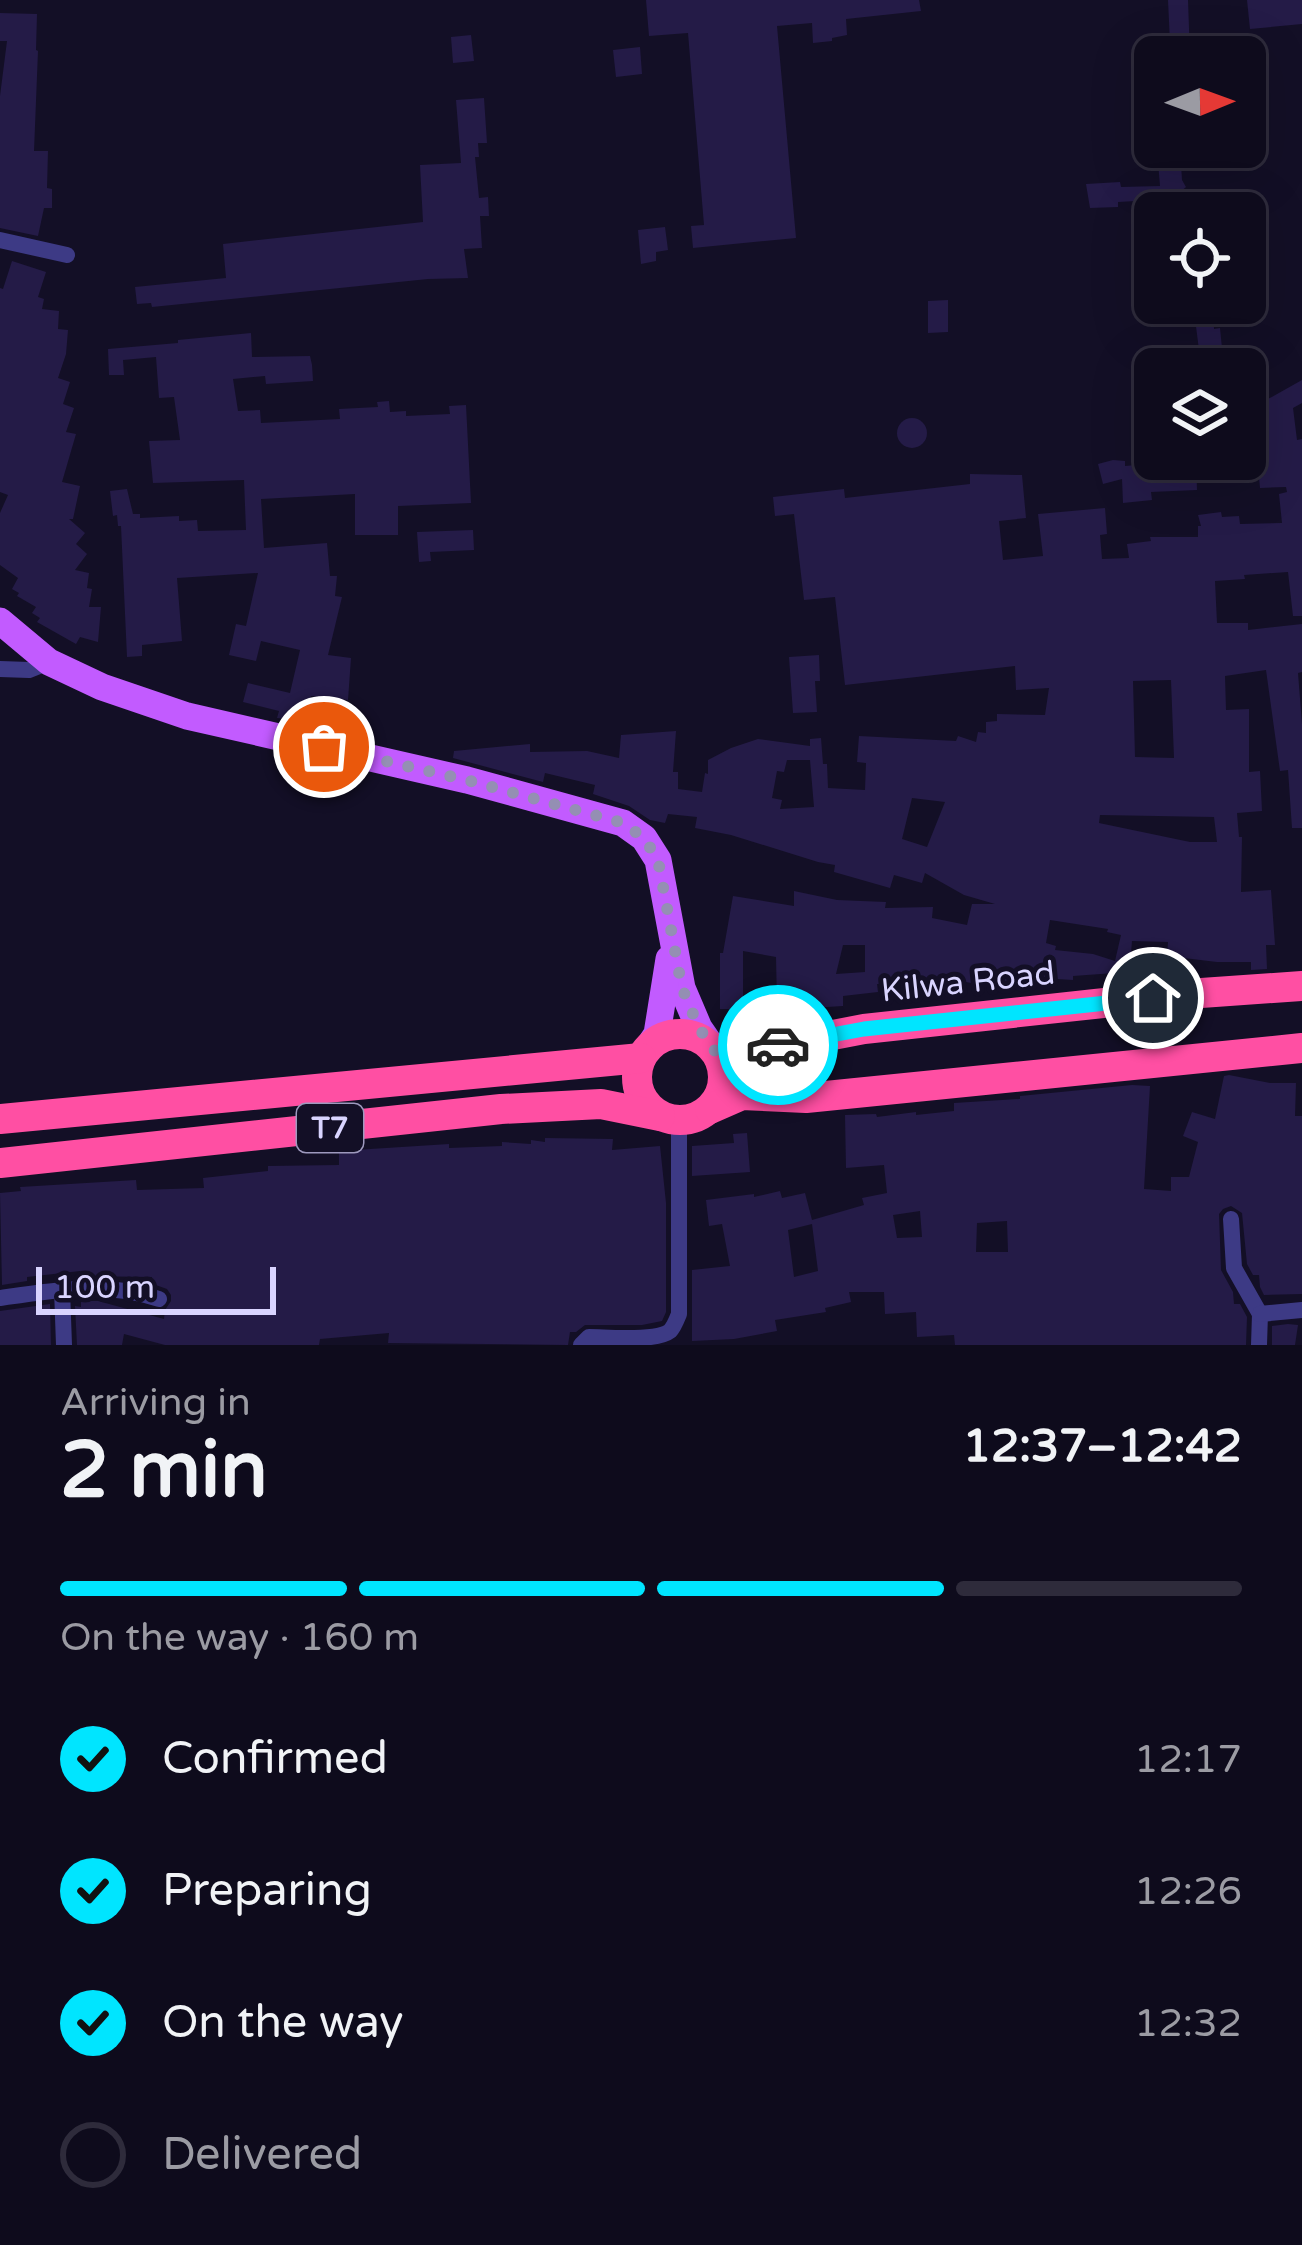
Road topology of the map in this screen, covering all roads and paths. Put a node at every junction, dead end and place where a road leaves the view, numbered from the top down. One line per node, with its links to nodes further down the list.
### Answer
1 (0, 240): 2 (street)
2 (68, 255)
3 (0, 621): 4 (main road)
4 (49, 662): 5 (street); 6 (main road)
5 (0, 669)
6 (672, 940): 9 (main road); 10 (main road)
7 (1302, 986): 9 (highway, Kilwa Road / T7)
8 (1302, 1048): 11 (highway, T7)
9 (715, 1051): 10 (highway, T7); 11 (highway)
10 (641, 1058): 11 (highway); 12 (highway, T7)
11 (686, 1115): 13 (highway, T7); 21 (street)
12 (0, 1119)
13 (0, 1163)
14 (1231, 1220): 19 (street)
15 (62, 1288): 16 (street); 17 (street); 20 (street)
16 (0, 1298)
17 (159, 1299)
18 (1302, 1310): 19 (street)
19 (1260, 1314): 22 (street)
20 (64, 1345)
21 (581, 1345)
22 (1258, 1345)

